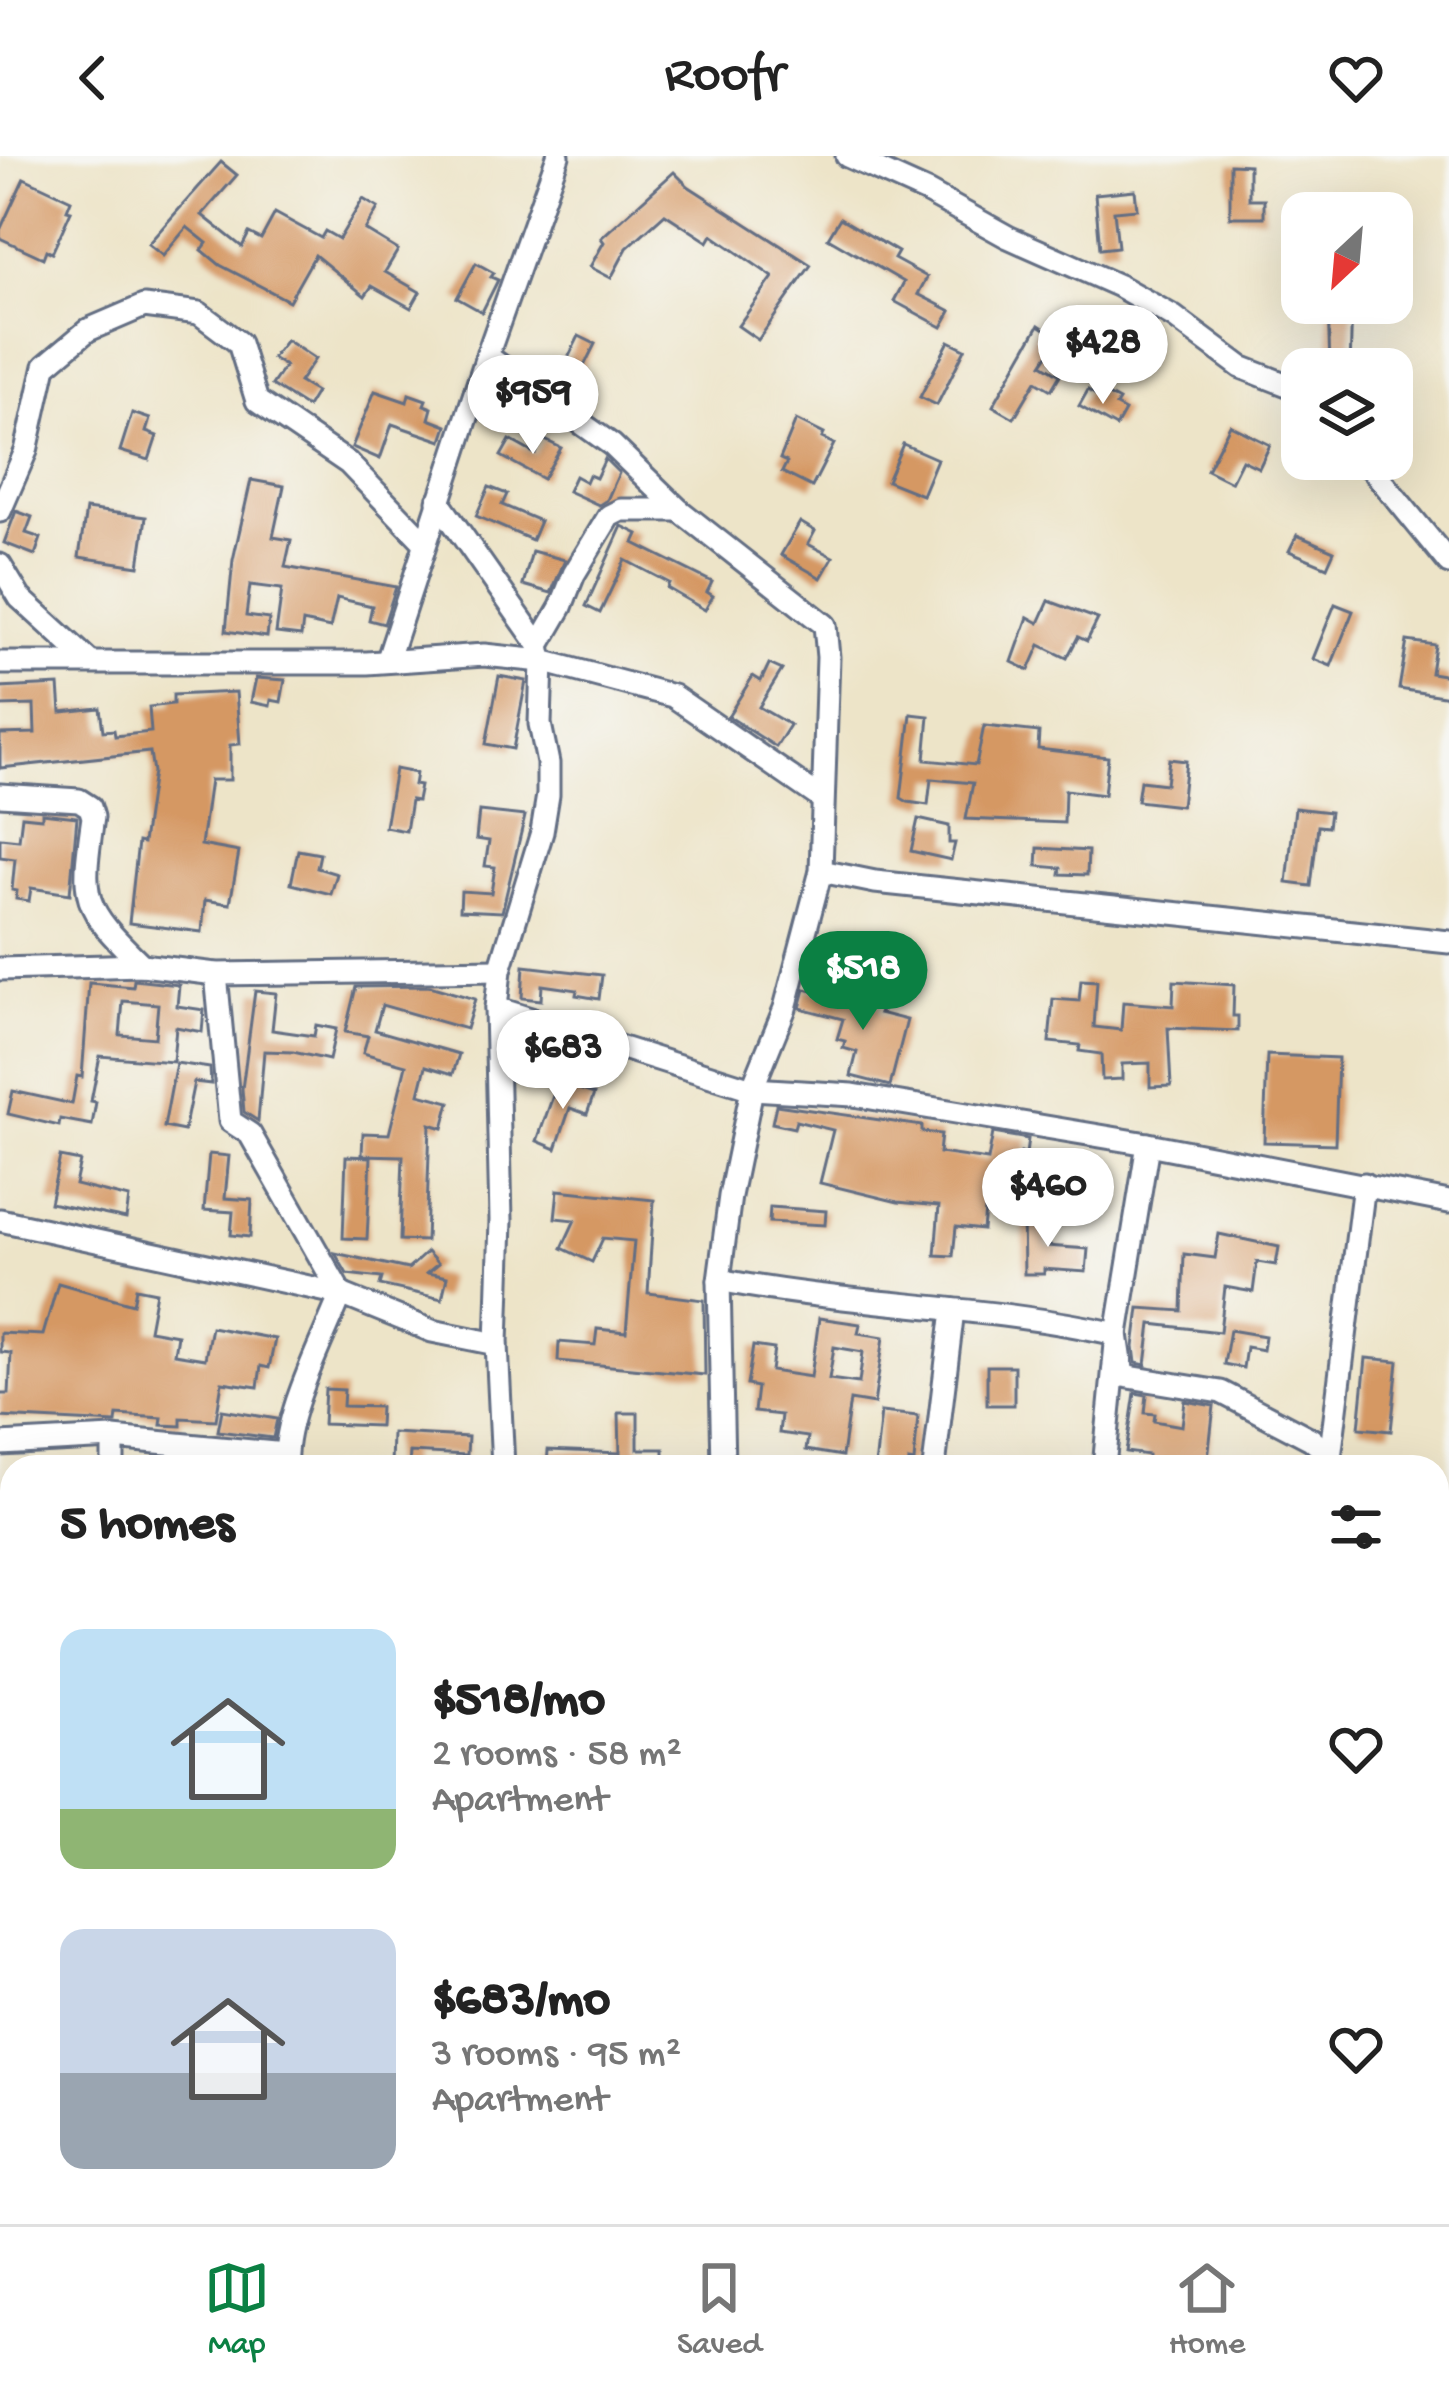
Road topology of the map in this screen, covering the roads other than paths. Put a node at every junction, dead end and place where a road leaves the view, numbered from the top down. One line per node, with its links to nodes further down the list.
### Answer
1 (558, 156): 3 (street)
2 (847, 156): 4 (street)
3 (487, 356): 6 (street); 7 (street)
4 (1281, 383)
5 (1381, 480): 10 (street)
6 (438, 501): 9 (street); 12 (street)
7 (679, 509): 12 (street); 17 (street)
8 (0, 511): 9 (street)
9 (425, 543): 13 (street)
10 (1449, 563)
11 (0, 566): 14 (street)
12 (540, 653): 13 (street); 17 (street); 22 (street)
13 (388, 659): 14 (street)
14 (88, 661): 15 (street)
15 (0, 663)
16 (0, 795): 20 (street)
17 (821, 798): 18 (street)
18 (820, 871): 19 (street); 25 (street)
19 (1449, 942)
20 (142, 965): 21 (street); 23 (street)
21 (0, 969)
22 (500, 970): 23 (street); 24 (street)
23 (216, 974): 31 (street)
24 (496, 1008): 25 (street); 34 (street)
25 (752, 1088): 26 (street); 30 (street)
26 (1148, 1144): 27 (street); 33 (street)
27 (1364, 1184): 28 (street); 45 (street)
28 (1449, 1202)
29 (0, 1220): 31 (street)
30 (719, 1280): 32 (street); 41 (street)
31 (341, 1294): 34 (street); 39 (street)
32 (952, 1310): 33 (street); 42 (street)
33 (1117, 1334): 43 (street); 44 (street)
34 (497, 1344): 40 (street)
35 (113, 1438): 36 (street); 37 (street); 38 (street)
36 (0, 1444)
37 (113, 1455)
38 (240, 1455)
39 (286, 1455)
40 (502, 1455)
41 (722, 1455)
42 (935, 1455)
43 (1105, 1455)
44 (1324, 1455)
45 (1330, 1455)

